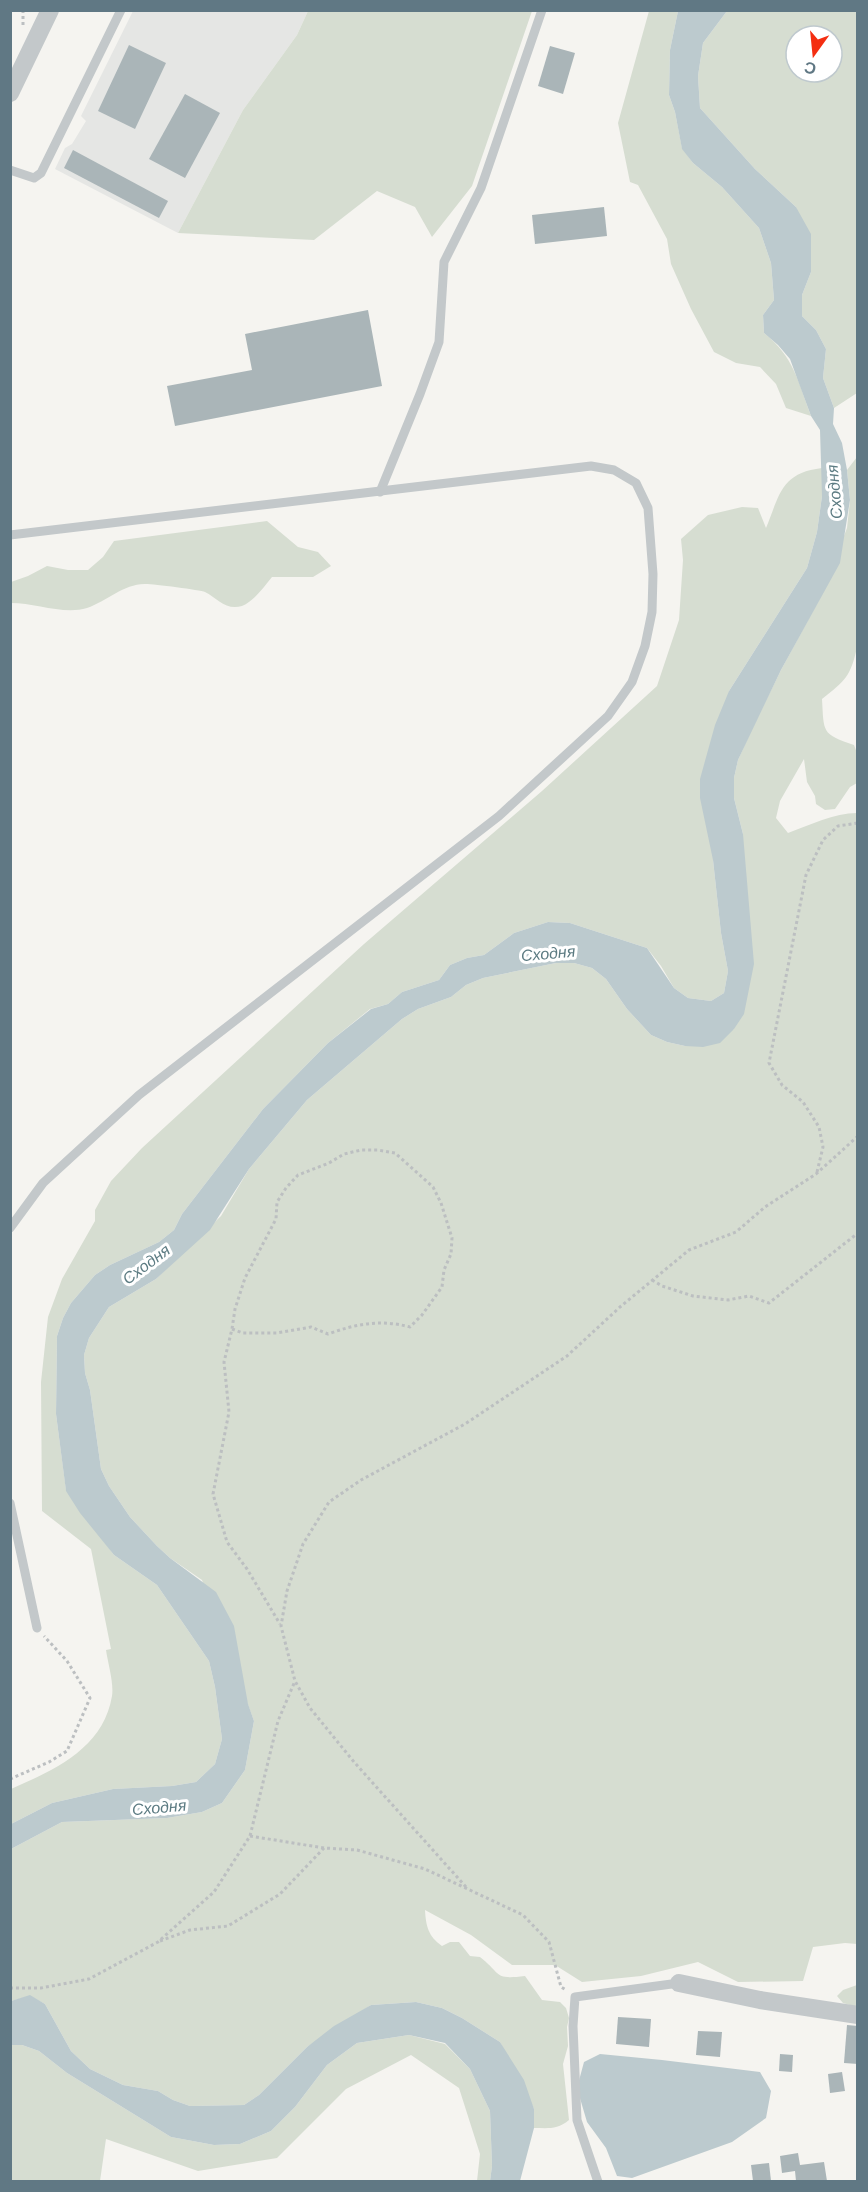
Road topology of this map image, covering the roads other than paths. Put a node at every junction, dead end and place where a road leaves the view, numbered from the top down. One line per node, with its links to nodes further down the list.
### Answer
1 (50, 10): 4 (street)
2 (121, 10): 5 (lane)
3 (542, 10): 6 (lane)
4 (10, 93)
5 (10, 170)
6 (380, 492): 7 (lane); 8 (lane)
7 (10, 535)
8 (10, 1228)
9 (10, 1503): 10 (lane)
10 (36, 1628)
11 (680, 1983): 12 (street); 13 (lane)
12 (858, 2014)
13 (598, 2181)

